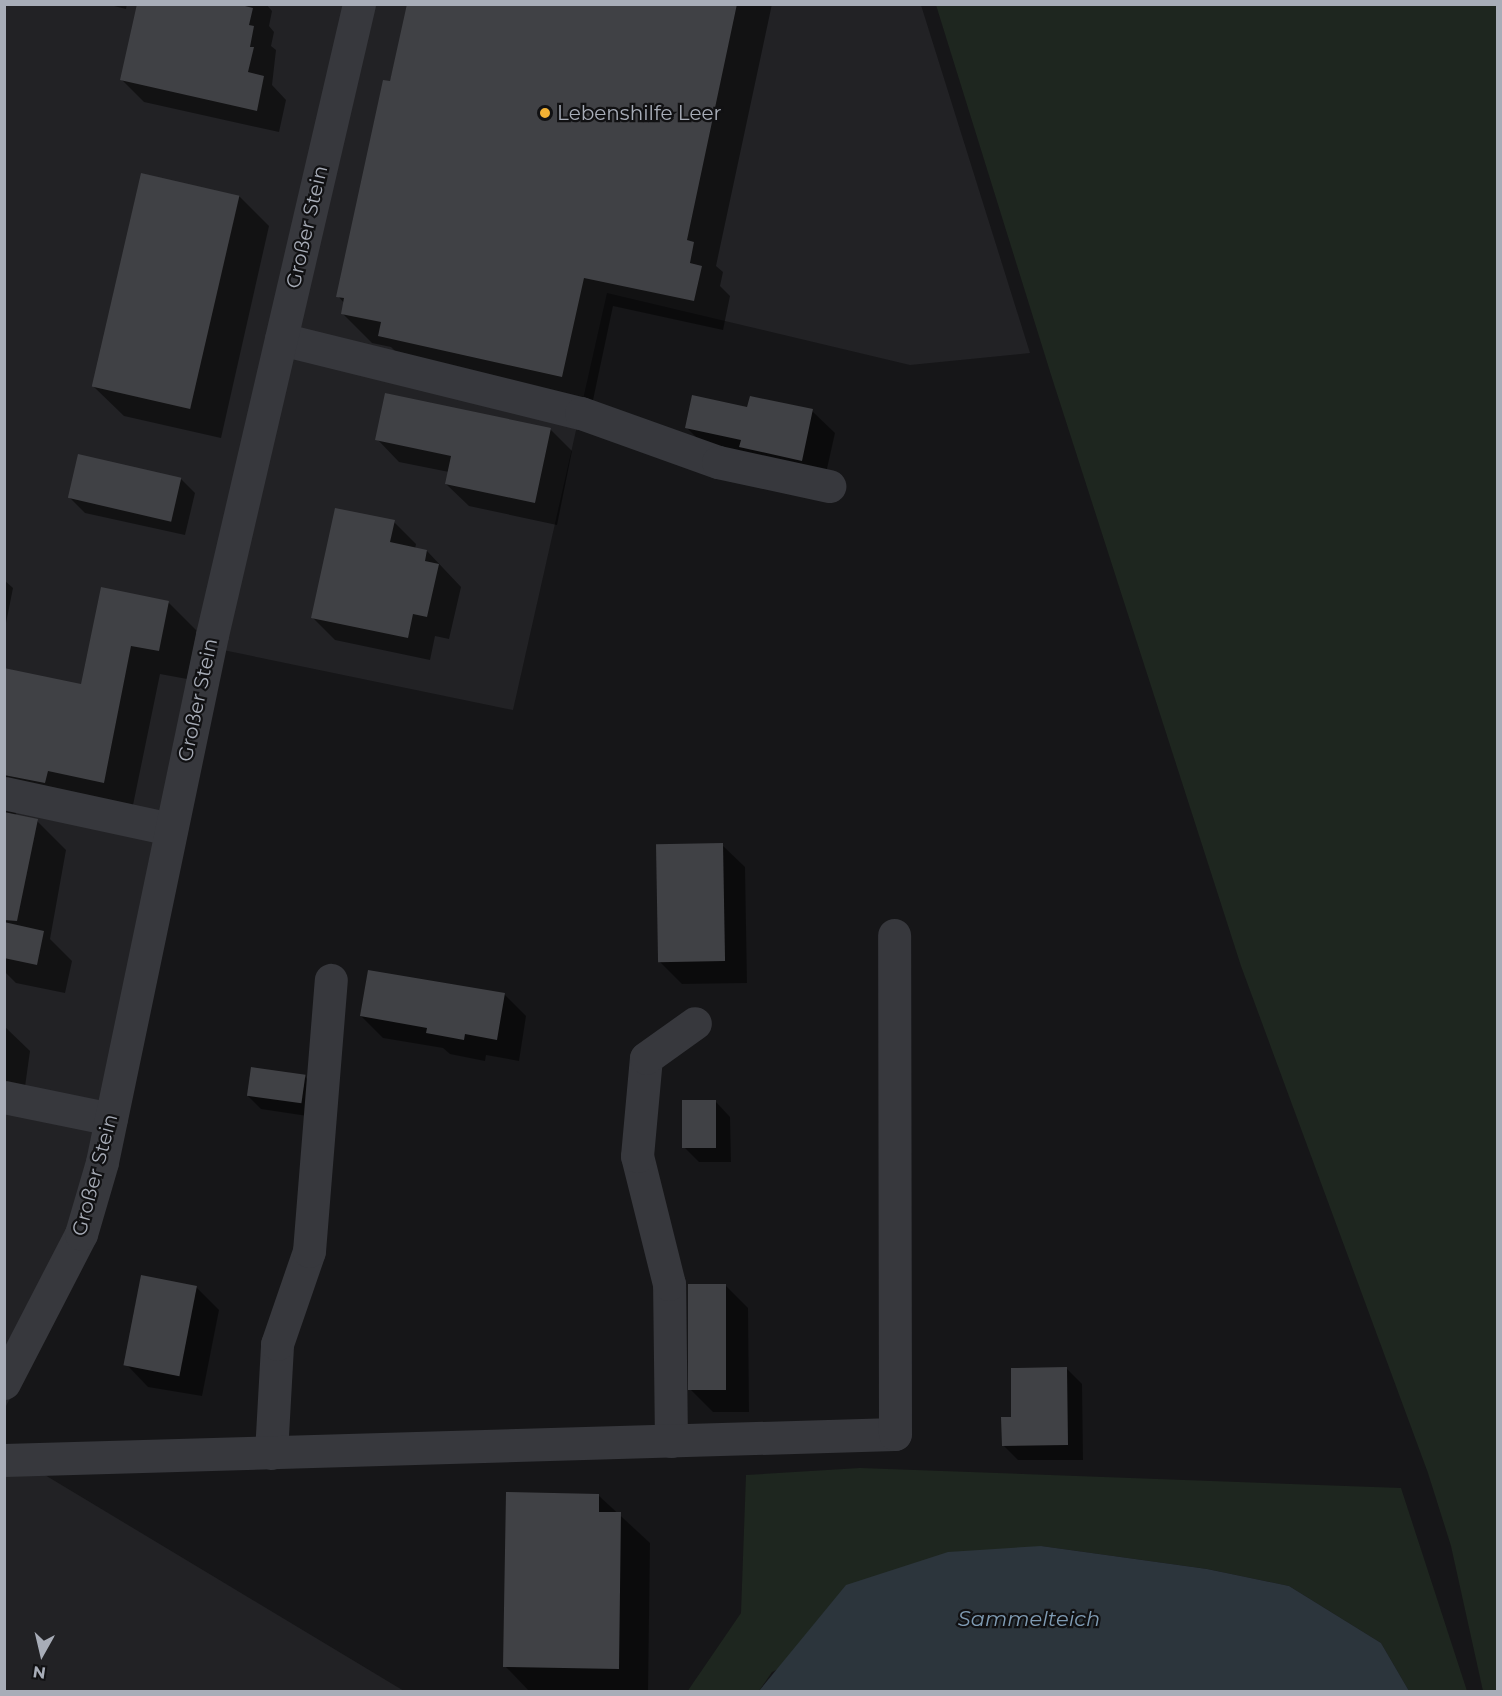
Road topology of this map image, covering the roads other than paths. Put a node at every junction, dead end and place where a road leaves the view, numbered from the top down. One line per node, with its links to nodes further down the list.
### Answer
1 (359, 4): 2 (street, Großer Stein)
2 (281, 339): 3 (street); 5 (street, Großer Stein)
3 (829, 486)
4 (4, 793): 5 (street)
5 (171, 829): 10 (street, Großer Stein)
6 (894, 935): 12 (street)
7 (331, 980): 13 (street)
8 (695, 1023): 12 (street)
9 (4, 1097): 10 (street)
10 (111, 1119): 11 (street, Großer Stein)
11 (4, 1383)
12 (671, 1441): 13 (street)
13 (271, 1453): 14 (street)
14 (4, 1460)

